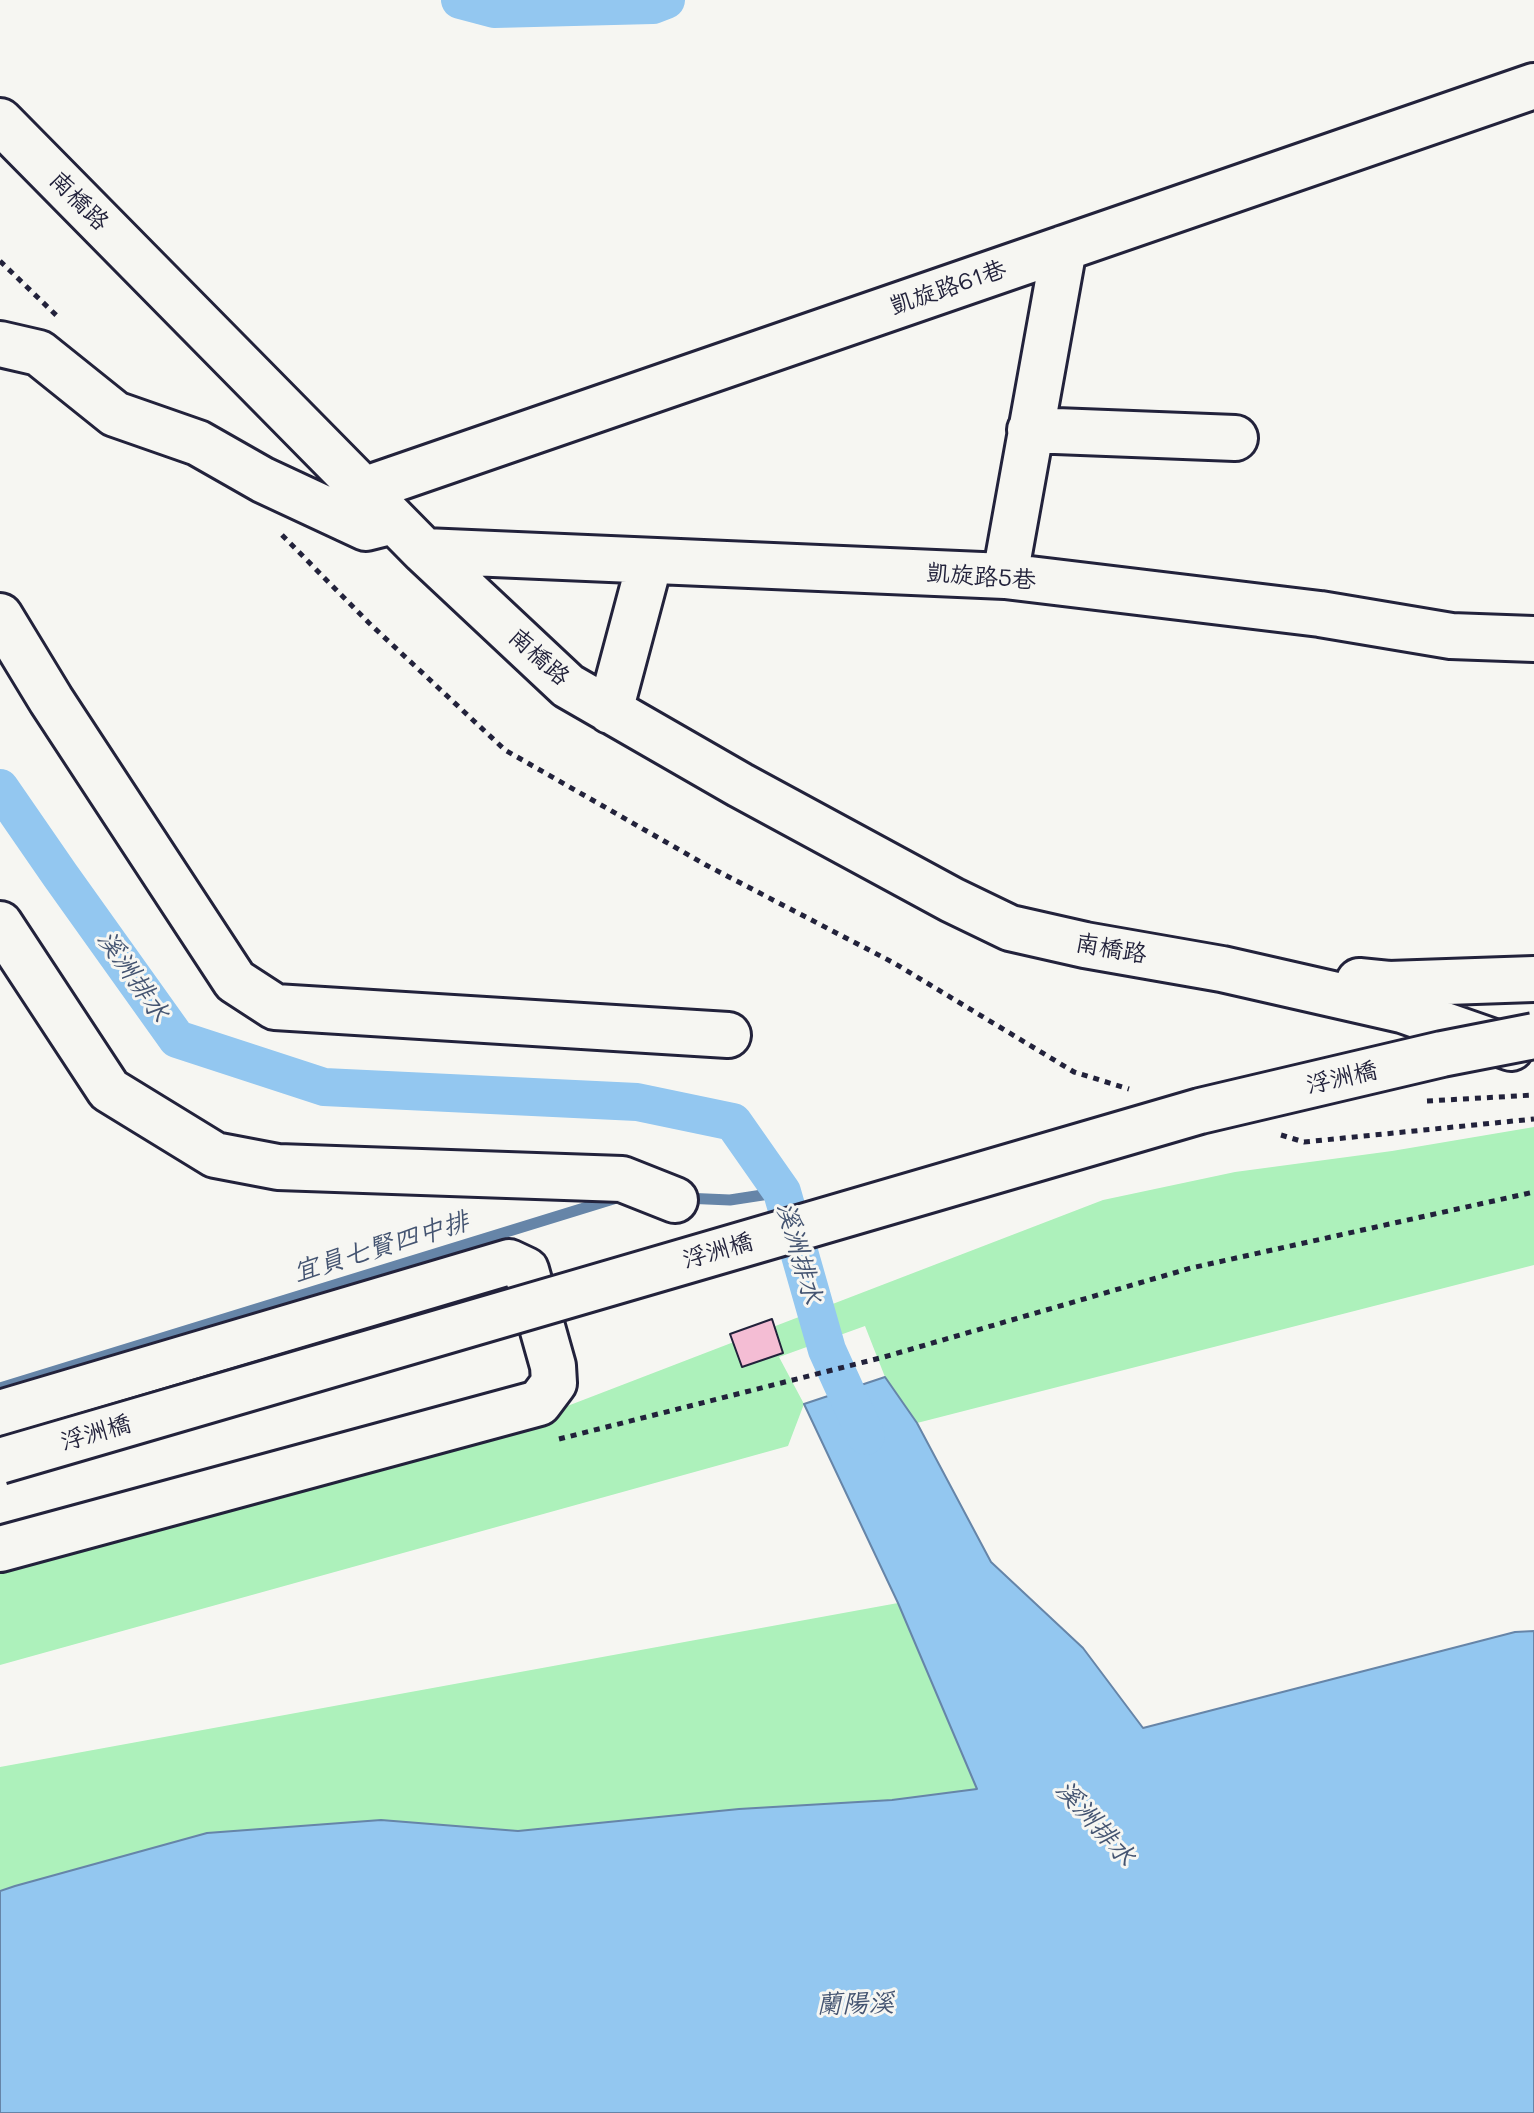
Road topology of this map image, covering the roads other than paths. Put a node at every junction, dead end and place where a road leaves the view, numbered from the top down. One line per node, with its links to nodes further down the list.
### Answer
1 (1534, 86): 3 (street, 凱旋路61巷)
2 (0, 121): 7 (street, 南橋路)
3 (1064, 248): 5 (street); 7 (street, 凱旋路61巷)
4 (0, 344): 8 (street, 凱旋路5巷)
5 (1030, 430): 6 (street); 10 (street)
6 (1235, 438)
7 (363, 490): 8 (street, 南橋路)
8 (409, 536): 9 (street, 凱旋路5巷); 13 (street, 南橋路)
9 (650, 561): 10 (street, 凱旋路5巷); 13 (street)
10 (1005, 576): 12 (street, 凱旋路5巷)
11 (0, 616): 17 (street)
12 (1534, 639)
13 (610, 711): 15 (street, 南橋路)
14 (0, 924): 20 (street)
15 (1222, 969): 16 (street, 南橋路); 19 (street, 南橋路)
16 (1534, 979)
17 (728, 1035)
18 (1534, 1036): 22 (street, 浮洲橋, bridge)
19 (1534, 1055)
20 (675, 1200)
21 (0, 1413): 23 (street)
22 (0, 1461)
23 (0, 1549)

